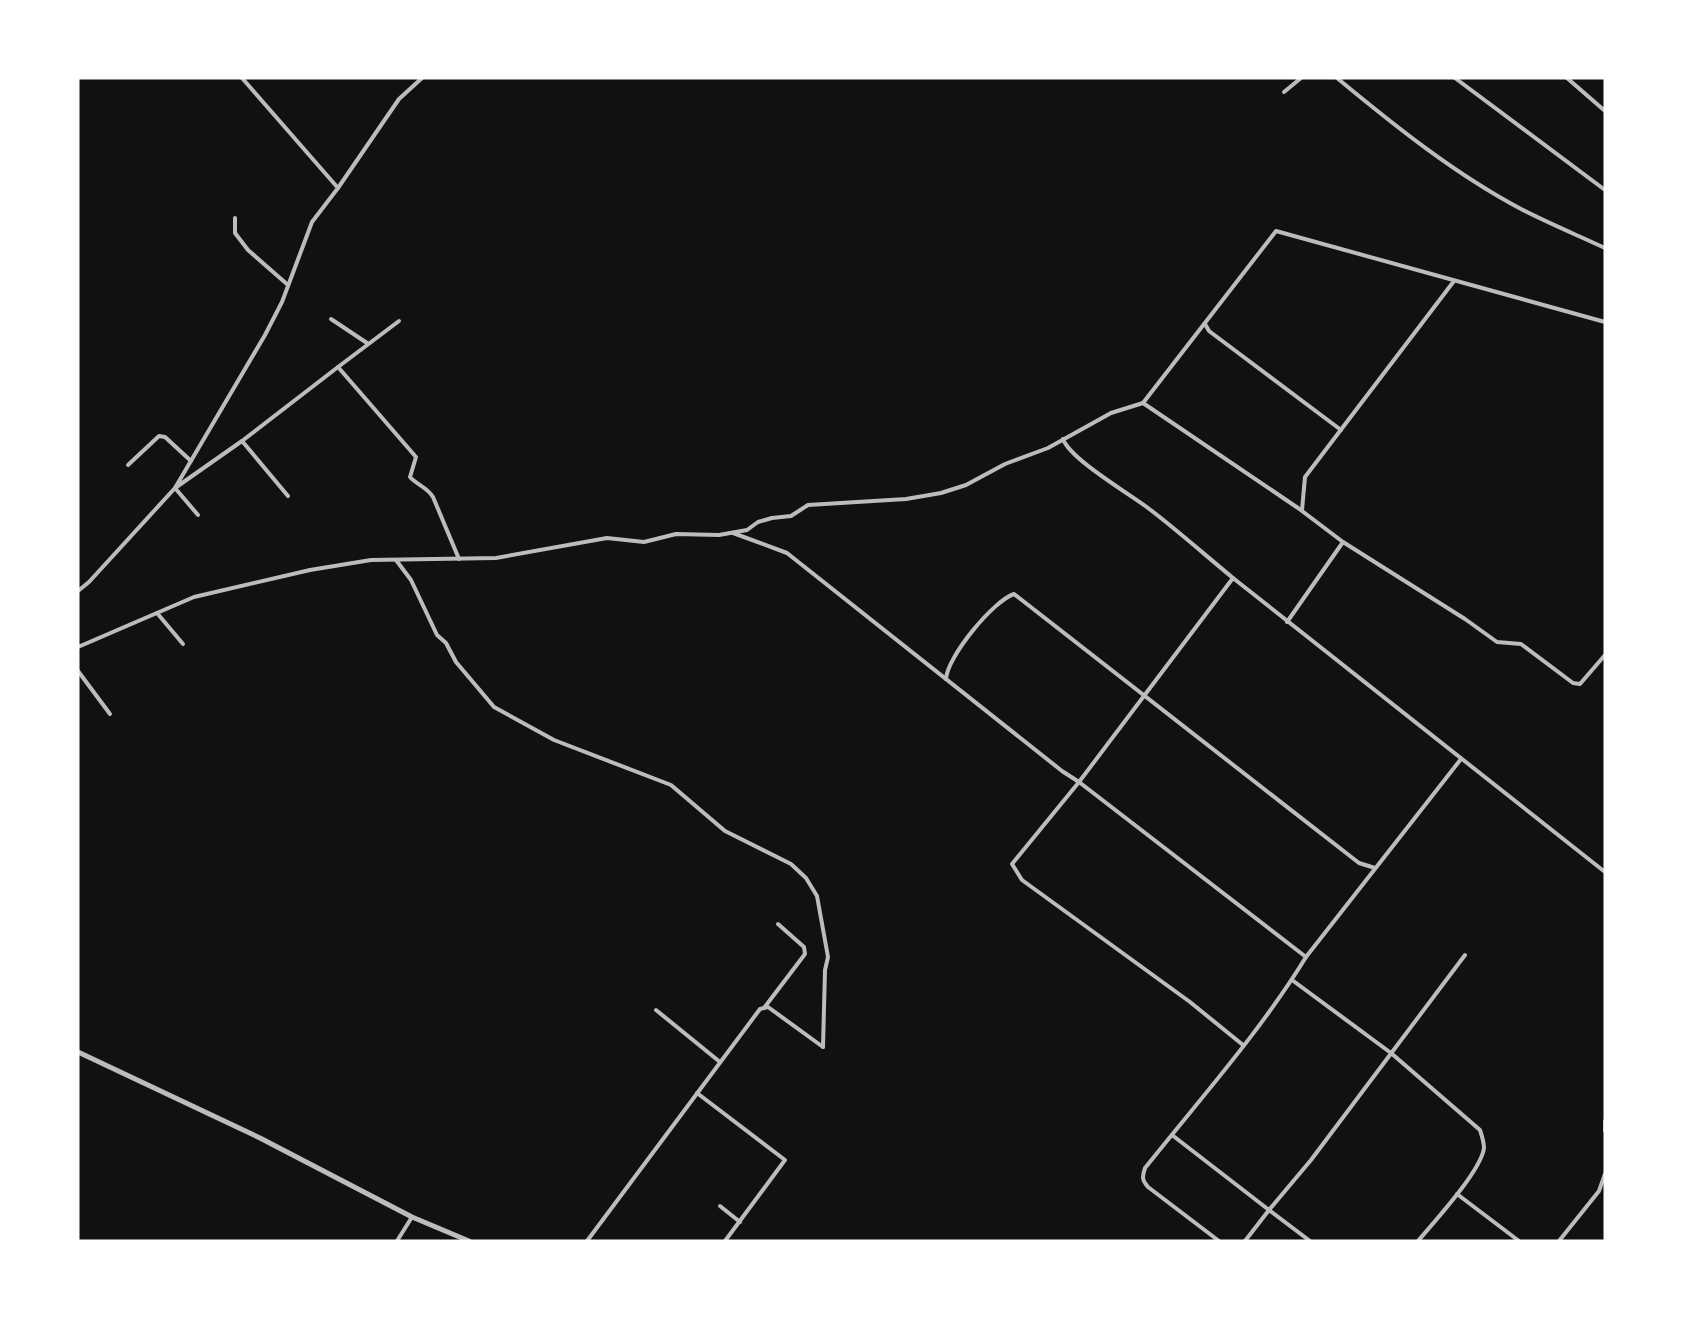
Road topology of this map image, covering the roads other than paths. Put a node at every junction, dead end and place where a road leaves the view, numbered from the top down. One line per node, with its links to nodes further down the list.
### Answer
1 (242, 78): 9 (street)
2 (422, 78): 9 (street)
3 (1300, 78): 7 (street)
4 (1337, 78): 12 (street)
5 (1455, 78): 10 (street)
6 (1567, 78): 8 (street)
7 (1284, 92)
8 (1605, 111)
9 (338, 188): 14 (street)
10 (1605, 190)
11 (235, 218): 14 (street)
12 (1605, 248)
13 (1454, 281): 17 (street); 18 (street); 22 (street)
14 (288, 285): 25 (street)
15 (331, 319): 19 (street)
16 (399, 321): 19 (street)
17 (1605, 322)
18 (1204, 324): 21 (street); 22 (street)
19 (367, 343): 20 (street)
20 (338, 367): 24 (street); 33 (street)
21 (1143, 403): 23 (street); 29 (street)
22 (1341, 430): 29 (street)
23 (1063, 439): 31 (street); 35 (street)
24 (242, 441): 27 (street); 28 (street)
25 (191, 461): 26 (street); 27 (street)
26 (128, 465)
27 (175, 488): 30 (street); 36 (street)
28 (288, 496)
29 (1302, 511): 32 (street)
30 (198, 516)
31 (733, 532): 33 (street); 43 (street)
32 (1342, 542): 38 (street); 41 (street)
33 (459, 559): 34 (street)
34 (396, 560): 37 (street); 54 (street)
35 (1233, 578): 38 (street); 44 (street)
36 (78, 591)
37 (157, 613): 39 (street); 40 (street)
38 (1287, 622): 46 (street)
39 (183, 644)
40 (78, 647)
41 (1605, 655)
42 (78, 670): 45 (street)
43 (946, 680): 44 (street); 47 (street)
44 (1146, 694): 47 (street); 48 (street)
45 (110, 714)
46 (1461, 759): 48 (street); 49 (street)
47 (1079, 782): 52 (street); 56 (street)
48 (1374, 868): 52 (street)
49 (1605, 872)
50 (778, 924): 54 (street)
51 (1465, 955): 58 (street)
52 (1306, 957): 53 (street)
53 (1292, 980): 56 (street); 58 (street)
54 (764, 1008): 59 (street)
55 (656, 1010): 59 (street)
56 (1244, 1045): 63 (street)
57 (78, 1052): 68 (street)
58 (1391, 1053): 65 (street); 67 (street)
59 (720, 1062): 60 (street)
60 (697, 1093): 69 (street); 72 (street)
61 (1605, 1121): 62 (street)
62 (1605, 1131)
63 (1172, 1135): 67 (street); 74 (street)
64 (1605, 1174): 79 (street)
65 (1457, 1194): 77 (street); 78 (street)
66 (720, 1206): 69 (street)
67 (1269, 1210): 75 (street); 76 (street)
68 (412, 1217): 70 (street); 71 (street)
69 (740, 1222): 73 (street)
70 (397, 1241)
71 (469, 1241)
72 (587, 1241)
73 (725, 1241)
74 (1218, 1241)
75 (1245, 1241)
76 (1310, 1241)
77 (1418, 1241)
78 (1519, 1241)
79 (1559, 1241)

